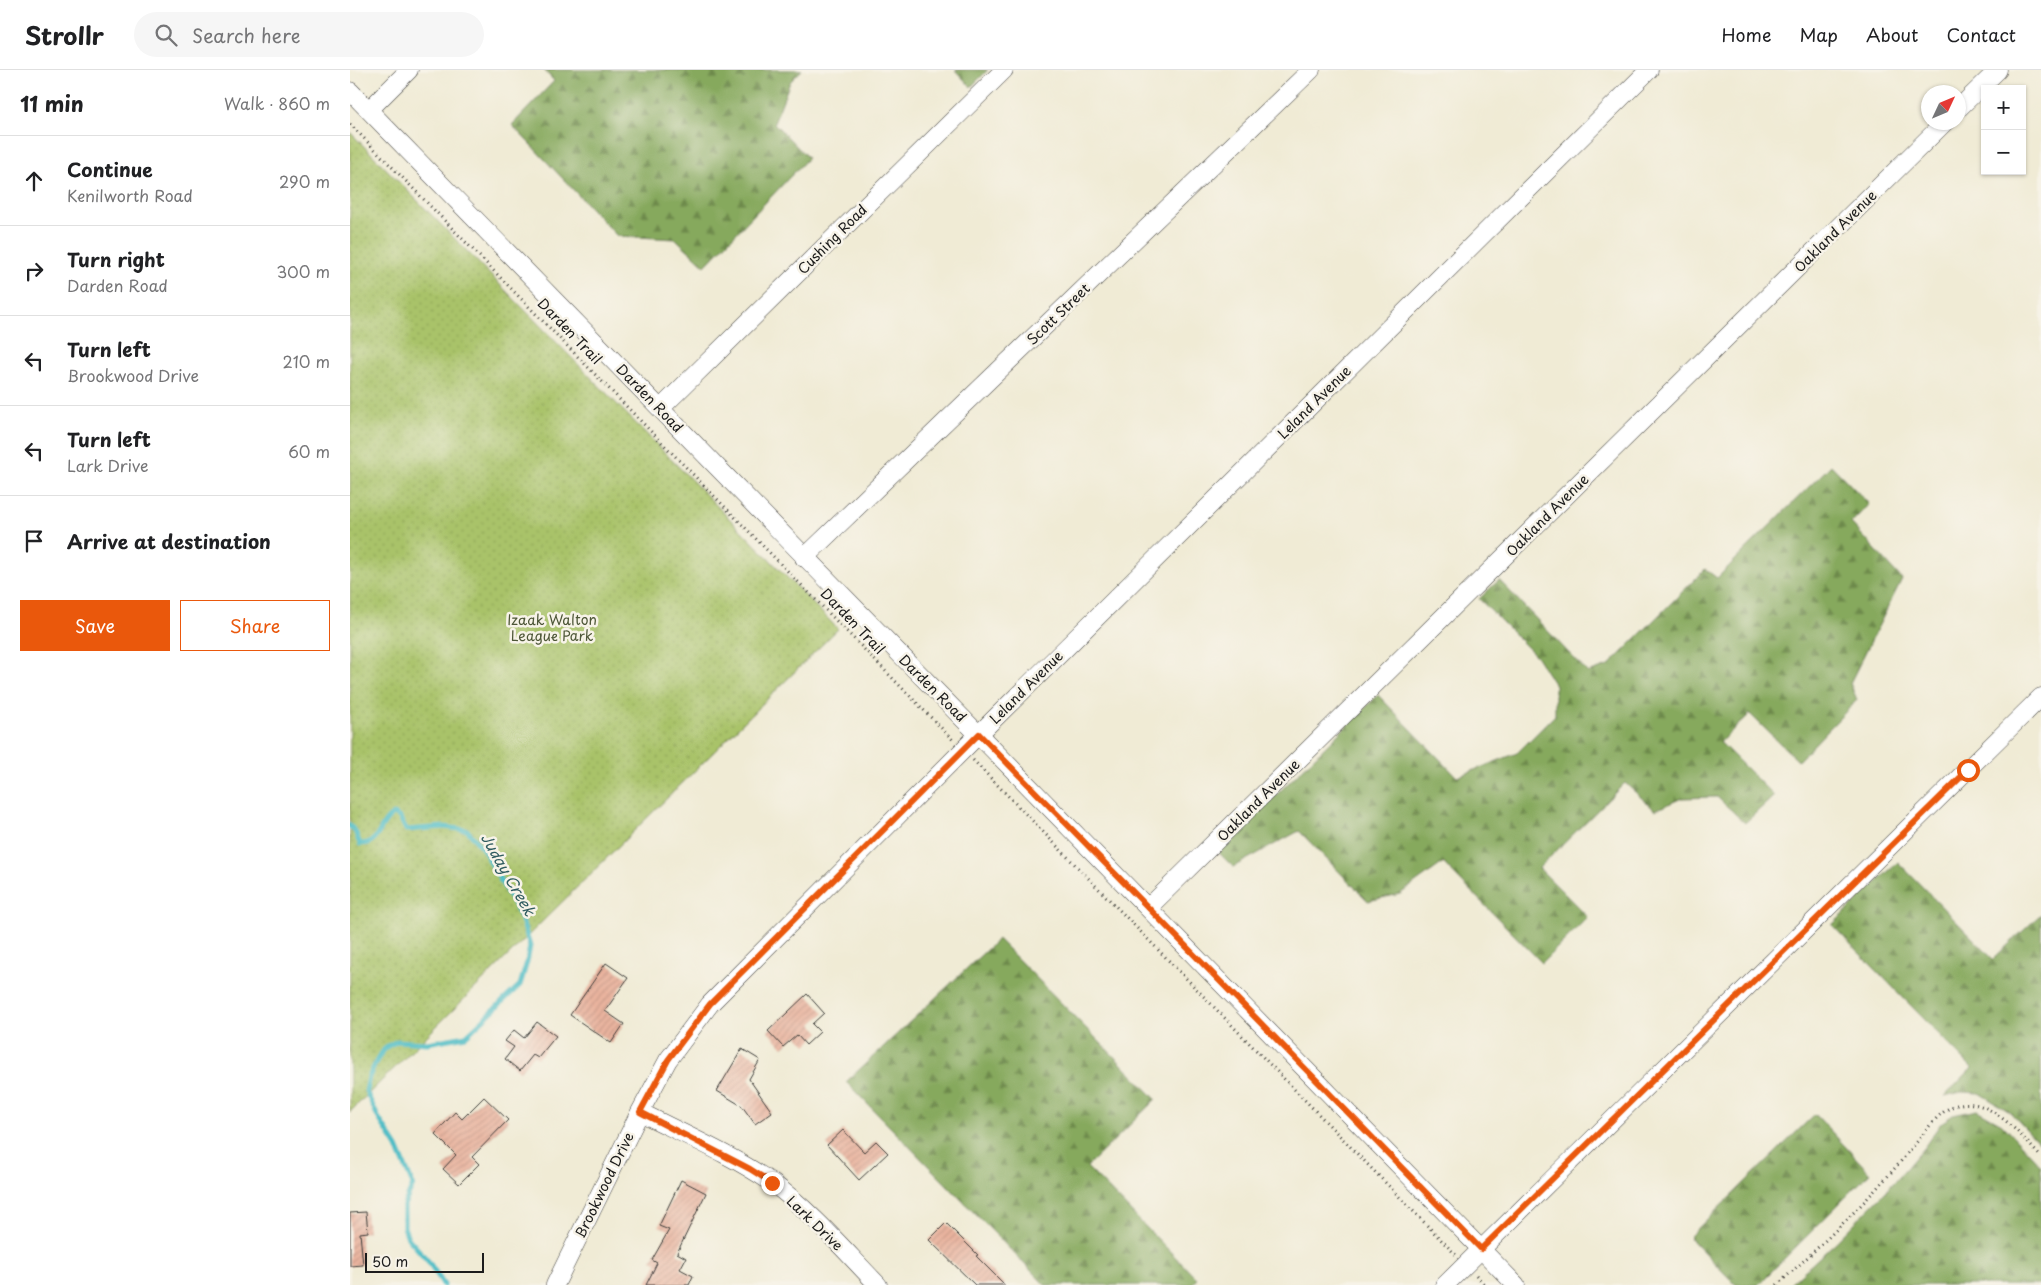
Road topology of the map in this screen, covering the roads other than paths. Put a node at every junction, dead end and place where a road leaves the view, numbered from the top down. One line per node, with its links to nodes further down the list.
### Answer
1 (409, 70): 8 (street)
2 (1004, 70): 10 (street, Cushing Road)
3 (1311, 70): 11 (street, Scott Street)
4 (1649, 70): 13 (street, Leland Avenue)
5 (1998, 70): 7 (street)
6 (350, 91): 8 (street, Darden Road)
7 (1966, 101)
8 (369, 110): 10 (street, Darden Road)
9 (1937, 130): 14 (street, Oakland Avenue)
10 (660, 408): 11 (street, Darden Road)
11 (804, 558): 13 (street, Darden Road)
12 (2041, 697): 16 (street)
13 (979, 734): 14 (street, Darden Road); 15 (street, Brookwood Drive)
14 (1148, 908): 16 (street, Darden Road)
15 (640, 1112): 17 (street, Brookwood Drive); 18 (street, Lark Drive)
16 (1481, 1249): 19 (street); 20 (street, Darden Road)
17 (555, 1285)
18 (878, 1285)
19 (1445, 1285)
20 (1516, 1285)

